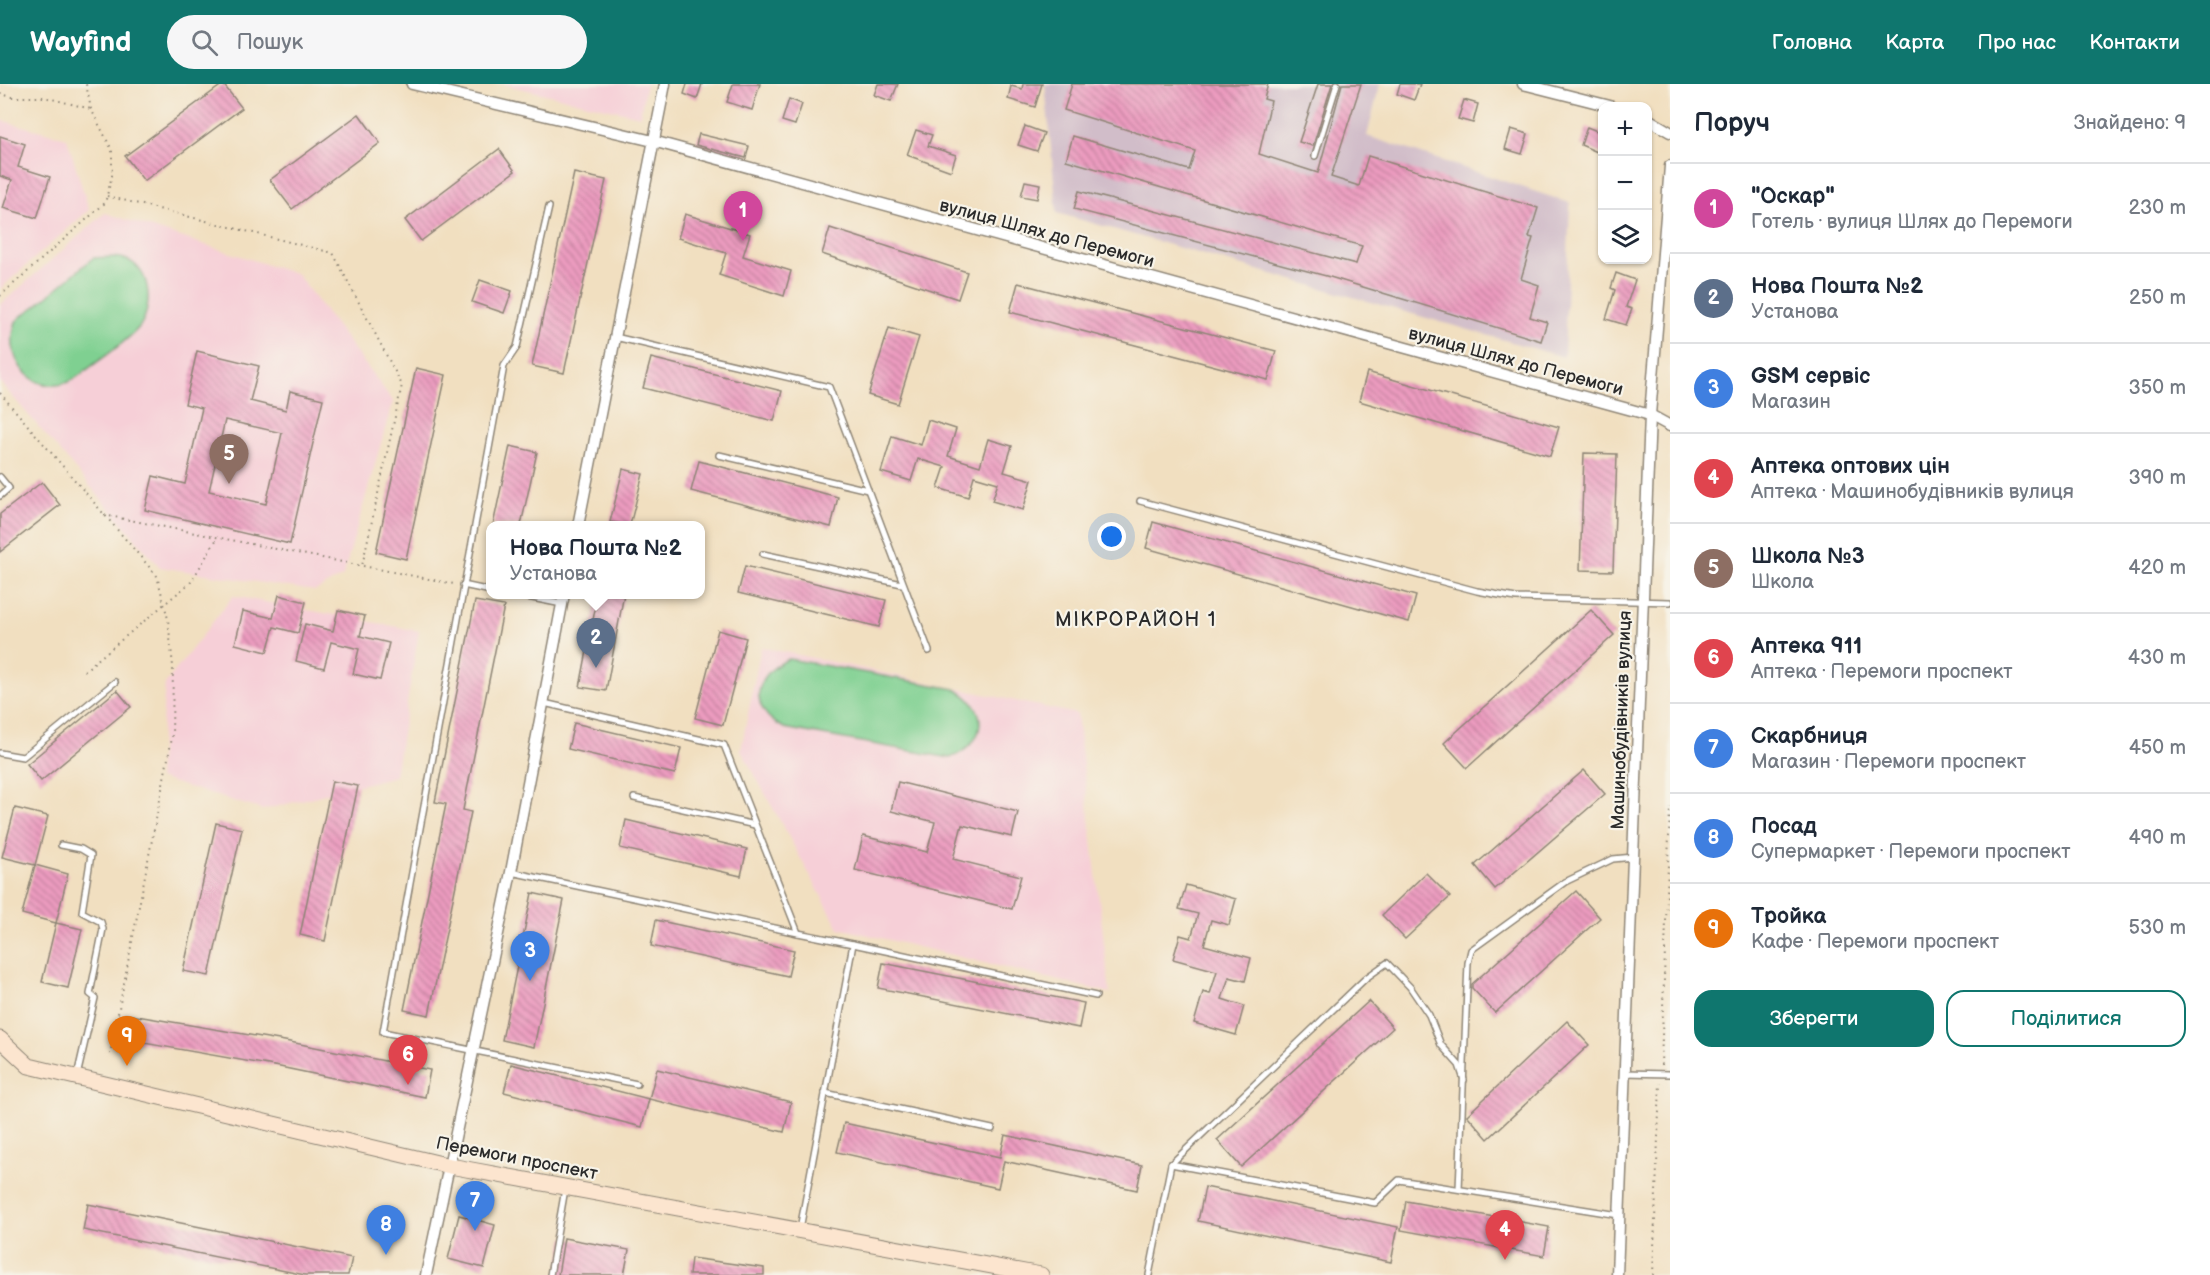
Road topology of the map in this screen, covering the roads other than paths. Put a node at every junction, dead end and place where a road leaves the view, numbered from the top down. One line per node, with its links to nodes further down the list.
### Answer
1 (412, 84): 8 (street, вулиця Шлях до Перемоги)
2 (665, 84): 8 (street)
3 (1337, 84): 9 (lane)
4 (1523, 84): 5 (street)
5 (1598, 103)
6 (1652, 122): 7 (street)
7 (1670, 132)
8 (653, 141): 12 (street); 13 (street, вулиця Шлях до Перемоги)
9 (1315, 156)
10 (1670, 166): 13 (street, Машинобудівників вулиця)
11 (549, 207): 23 (lane)
12 (615, 337): 17 (lane); 20 (street)
13 (1650, 415): 14 (street, вулиця Шлях до Перемоги); 26 (street, Машинобудівників вулиця)
14 (1670, 426)
15 (719, 455): 17 (lane)
16 (0, 477): 18 (lane)
17 (868, 489): 22 (lane)
18 (0, 496)
19 (1140, 501): 26 (lane)
20 (579, 521)
21 (763, 554): 22 (lane)
22 (902, 584): 28 (lane)
23 (463, 585): 24 (lane); 41 (lane)
24 (486, 590)
25 (563, 599): 30 (street)
26 (1642, 602): 27 (lane); 35 (street, Машинобудівників вулиця)
27 (1670, 602)
28 (929, 651)
29 (115, 682): 31 (lane)
30 (542, 702): 33 (lane); 36 (street)
31 (0, 753)
32 (634, 798): 33 (lane)
33 (755, 825): 37 (lane)
34 (60, 845): 44 (lane)
35 (1633, 857): 42 (street, Машинобудівників вулиця); 45 (lane)
36 (511, 872): 37 (lane); 41 (street)
37 (798, 933): 38 (lane)
38 (853, 944): 39 (lane); 47 (lane)
39 (1096, 996)
40 (0, 1039): 44 (street, Перемоги проспект)
41 (473, 1049): 46 (lane); 50 (street)
42 (1624, 1073): 43 (lane); 53 (street, Машинобудівників вулиця)
43 (1670, 1074)
44 (77, 1077): 50 (street, Перемоги проспект)
45 (1464, 1080): 49 (lane); 52 (lane)
46 (637, 1084)
47 (825, 1093): 48 (lane); 54 (lane)
48 (992, 1129)
49 (1171, 1164): 52 (lane); 58 (lane)
50 (450, 1166): 51 (street, Перемоги проспект); 55 (street)
51 (565, 1188): 54 (street, Перемоги проспект); 56 (lane)
52 (1459, 1189): 53 (lane)
53 (1618, 1215): 59 (street, Машинобудівників вулиця)
54 (800, 1231): 57 (street, Перемоги проспект)
55 (426, 1275)
56 (550, 1275)
57 (1041, 1275)
58 (1149, 1275)
59 (1617, 1275)

